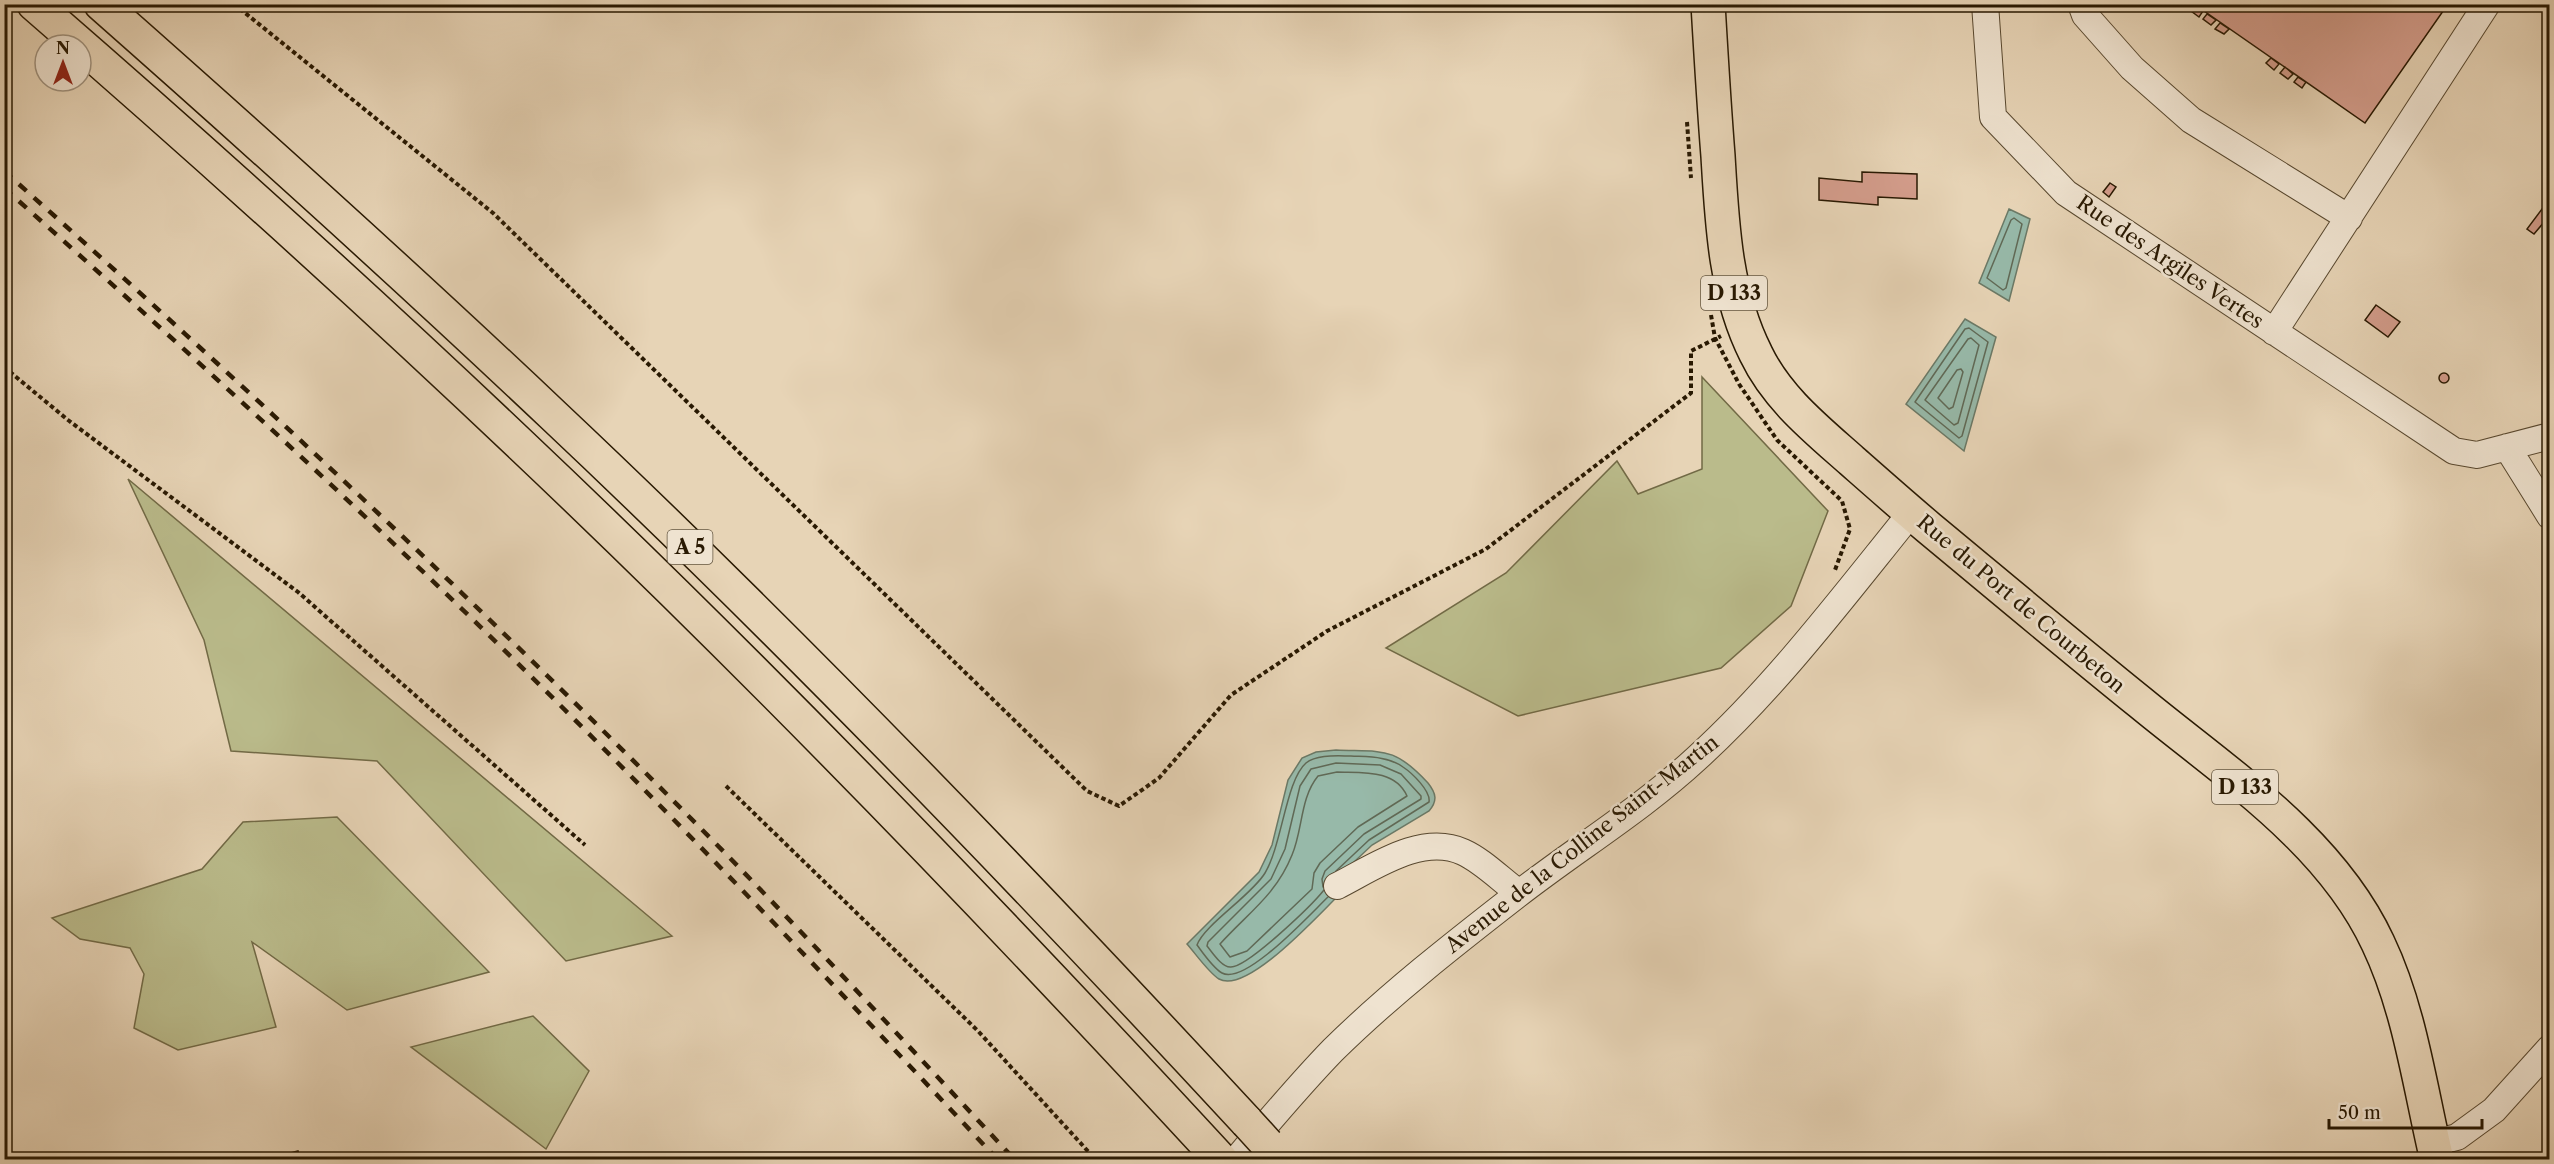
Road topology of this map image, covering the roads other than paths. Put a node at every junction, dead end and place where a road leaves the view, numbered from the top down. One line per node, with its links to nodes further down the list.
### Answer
1 (34, 4): 18 (main road, A 5)
2 (101, 4): 16 (main road, A 5)
3 (1708, 4): 11 (main road, Rue du Port de Courbeton / D 133)
4 (1985, 4): 8 (street, Rue des Argiles Vertes)
5 (2081, 4): 7 (street)
6 (2487, 4): 7 (street)
7 (2349, 218): 8 (street)
8 (2274, 332): 10 (street, Rue des Argiles Vertes)
9 (2550, 436): 10 (street)
10 (2507, 447): 12 (street)
11 (1911, 513): 14 (street, Avenue de la Colline Saint-Martin); 17 (main road, Rue du Port de Courbeton / D 133)
12 (2550, 516)
13 (1337, 886): 14 (street)
14 (1519, 893): 18 (street, Avenue de la Colline Saint-Martin)
15 (2550, 1048): 17 (street)
16 (1265, 1142)
17 (2435, 1151)
18 (1224, 1158)

